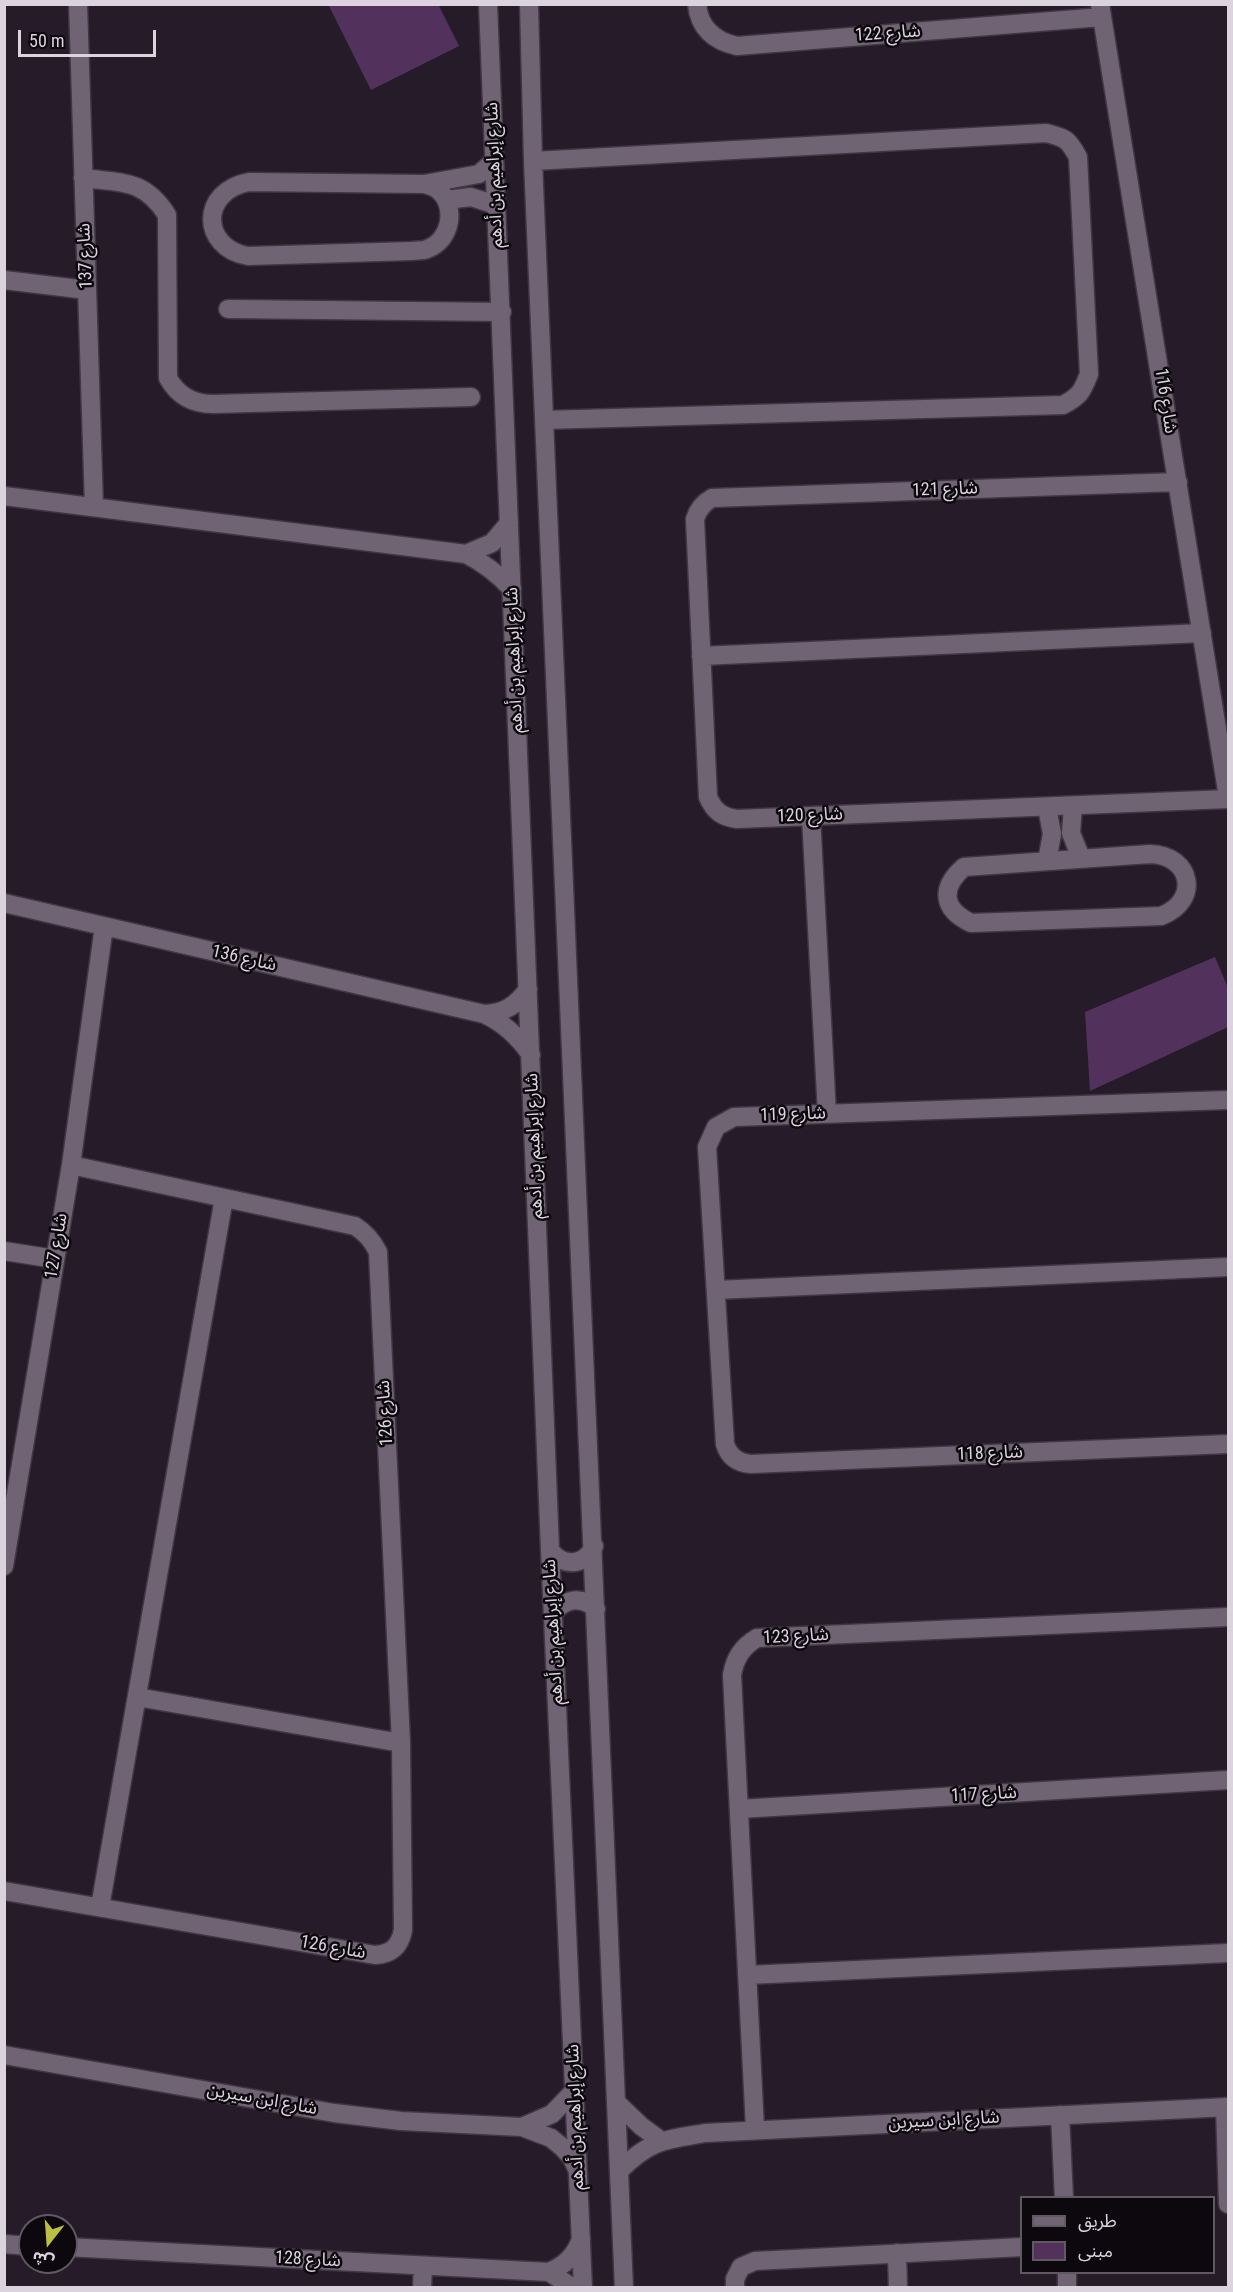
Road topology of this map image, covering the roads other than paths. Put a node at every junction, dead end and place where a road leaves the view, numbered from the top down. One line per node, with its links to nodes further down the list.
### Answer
1 (78, 4): 8 (street, شارع 137)
2 (488, 4): 6 (street, شارع إبراهيم بن أدهم)
3 (529, 4): 7 (street)
4 (697, 4): 5 (street, شارع 122)
5 (1101, 11): 18 (street, شارع 116)
6 (494, 161): 9 (street); 11 (street, شارع إبراهيم بن أدهم)
7 (533, 161): 17 (street); 17 (street)
8 (83, 178): 13 (street, شارع 137); 16 (street)
9 (424, 184): 10 (street); 10 (street)
10 (446, 200): 11 (street)
11 (496, 205): 15 (street, شارع إبراهيم بن أدهم)
12 (4, 280): 13 (street)
13 (87, 290): 21 (street, شارع 137)
14 (228, 309): 15 (street)
15 (502, 312): 22 (street, شارع إبراهيم بن أدهم)
16 (471, 397)
17 (544, 420): 49 (street)
18 (1178, 482): 20 (street, شارع 121); 25 (street, شارع 116)
19 (4, 495): 21 (street)
20 (712, 498): 26 (street, شارع 120)
21 (94, 507): 23 (street)
22 (509, 523): 23 (street); 24 (street, شارع إبراهيم بن أدهم)
23 (466, 554): 24 (street)
24 (512, 589): 35 (street, شارع إبراهيم بن أدهم)
25 (1202, 633): 26 (street); 27 (street, شارع 116)
26 (700, 656): 30 (street, شارع 120)
27 (1228, 798): 28 (street, شارع 120)
28 (1073, 806): 29 (street, شارع 120); 31 (street)
29 (1047, 807): 30 (street, شارع 120); 32 (street)
30 (811, 816): 39 (street)
31 (1081, 858): 32 (street); 32 (street)
32 (1047, 861)
33 (4, 903): 34 (street, شارع 136)
34 (104, 926): 36 (street, شارع 136); 40 (street, شارع 127)
35 (528, 989): 36 (street, شارع 136); 37 (street, شارع إبراهيم بن أدهم)
36 (484, 1014): 37 (street, شارع 136)
37 (531, 1054): 50 (street, شارع إبراهيم بن أدهم)
38 (1228, 1100): 39 (street, شارع 119)
39 (827, 1114): 45 (street, شارع 119)
40 (70, 1165): 41 (street, شارع 126); 43 (street, شارع 127)
41 (224, 1198): 55 (street); 56 (street, شارع 126)
42 (4, 1251): 43 (street)
43 (55, 1259): 48 (street, شارع 127)
44 (1228, 1267): 45 (street)
45 (716, 1290): 47 (street, شارع 119)
46 (1228, 1444): 47 (street, شارع 118)
47 (751, 1464)
48 (9, 1504): 51 (street, شارع 127)
49 (594, 1546): 50 (street); 52 (street)
50 (550, 1550): 53 (street, شارع إبراهيم بن أدهم)
51 (4, 1566)
52 (596, 1609): 53 (street); 65 (street)
53 (554, 1612): 64 (street, شارع إبراهيم بن أدهم)
54 (1228, 1617): 58 (street, شارع 123)
55 (137, 1697): 56 (street); 60 (street)
56 (401, 1743): 60 (street, شارع 126)
57 (1228, 1780): 58 (street, شارع 117)
58 (739, 1809): 62 (street, شارع 123)
59 (4, 1891): 60 (street, شارع 126)
60 (100, 1907)
61 (1228, 1953): 62 (street)
62 (747, 1975): 69 (street, شارع 123)
63 (4, 2055): 68 (street, شارع ابن سيرين)
64 (575, 2090): 68 (street, شارع ابن سيرين); 72 (street, شارع إبراهيم بن أدهم)
65 (616, 2102): 70 (street); 71 (street)
66 (1227, 2107): 67 (street, شارع ابن سيرين); 74 (street)
67 (1060, 2115): 69 (street, شارع ابن سيرين); 73 (street)
68 (522, 2127): 72 (street, شارع ابن سيرين)
69 (754, 2129): 70 (street, شارع ابن سيرين)
70 (660, 2140): 71 (street, شارع ابن سيرين)
71 (619, 2171): 84 (street)
72 (578, 2172): 75 (street, شارع إبراهيم بن أدهم)
73 (1064, 2196)
74 (1228, 2204)
75 (581, 2239): 80 (street); 83 (street, شارع إبراهيم بن أدهم)
76 (1020, 2247): 78 (street)
77 (78, 2248): 79 (street, شارع 128)
78 (897, 2253): 85 (street); 86 (street)
79 (423, 2266): 80 (street, شارع 128); 81 (street)
80 (549, 2272): 82 (street)
81 (422, 2288)
82 (573, 2288)
83 (584, 2288)
84 (624, 2288)
85 (735, 2288)
86 (898, 2288)

